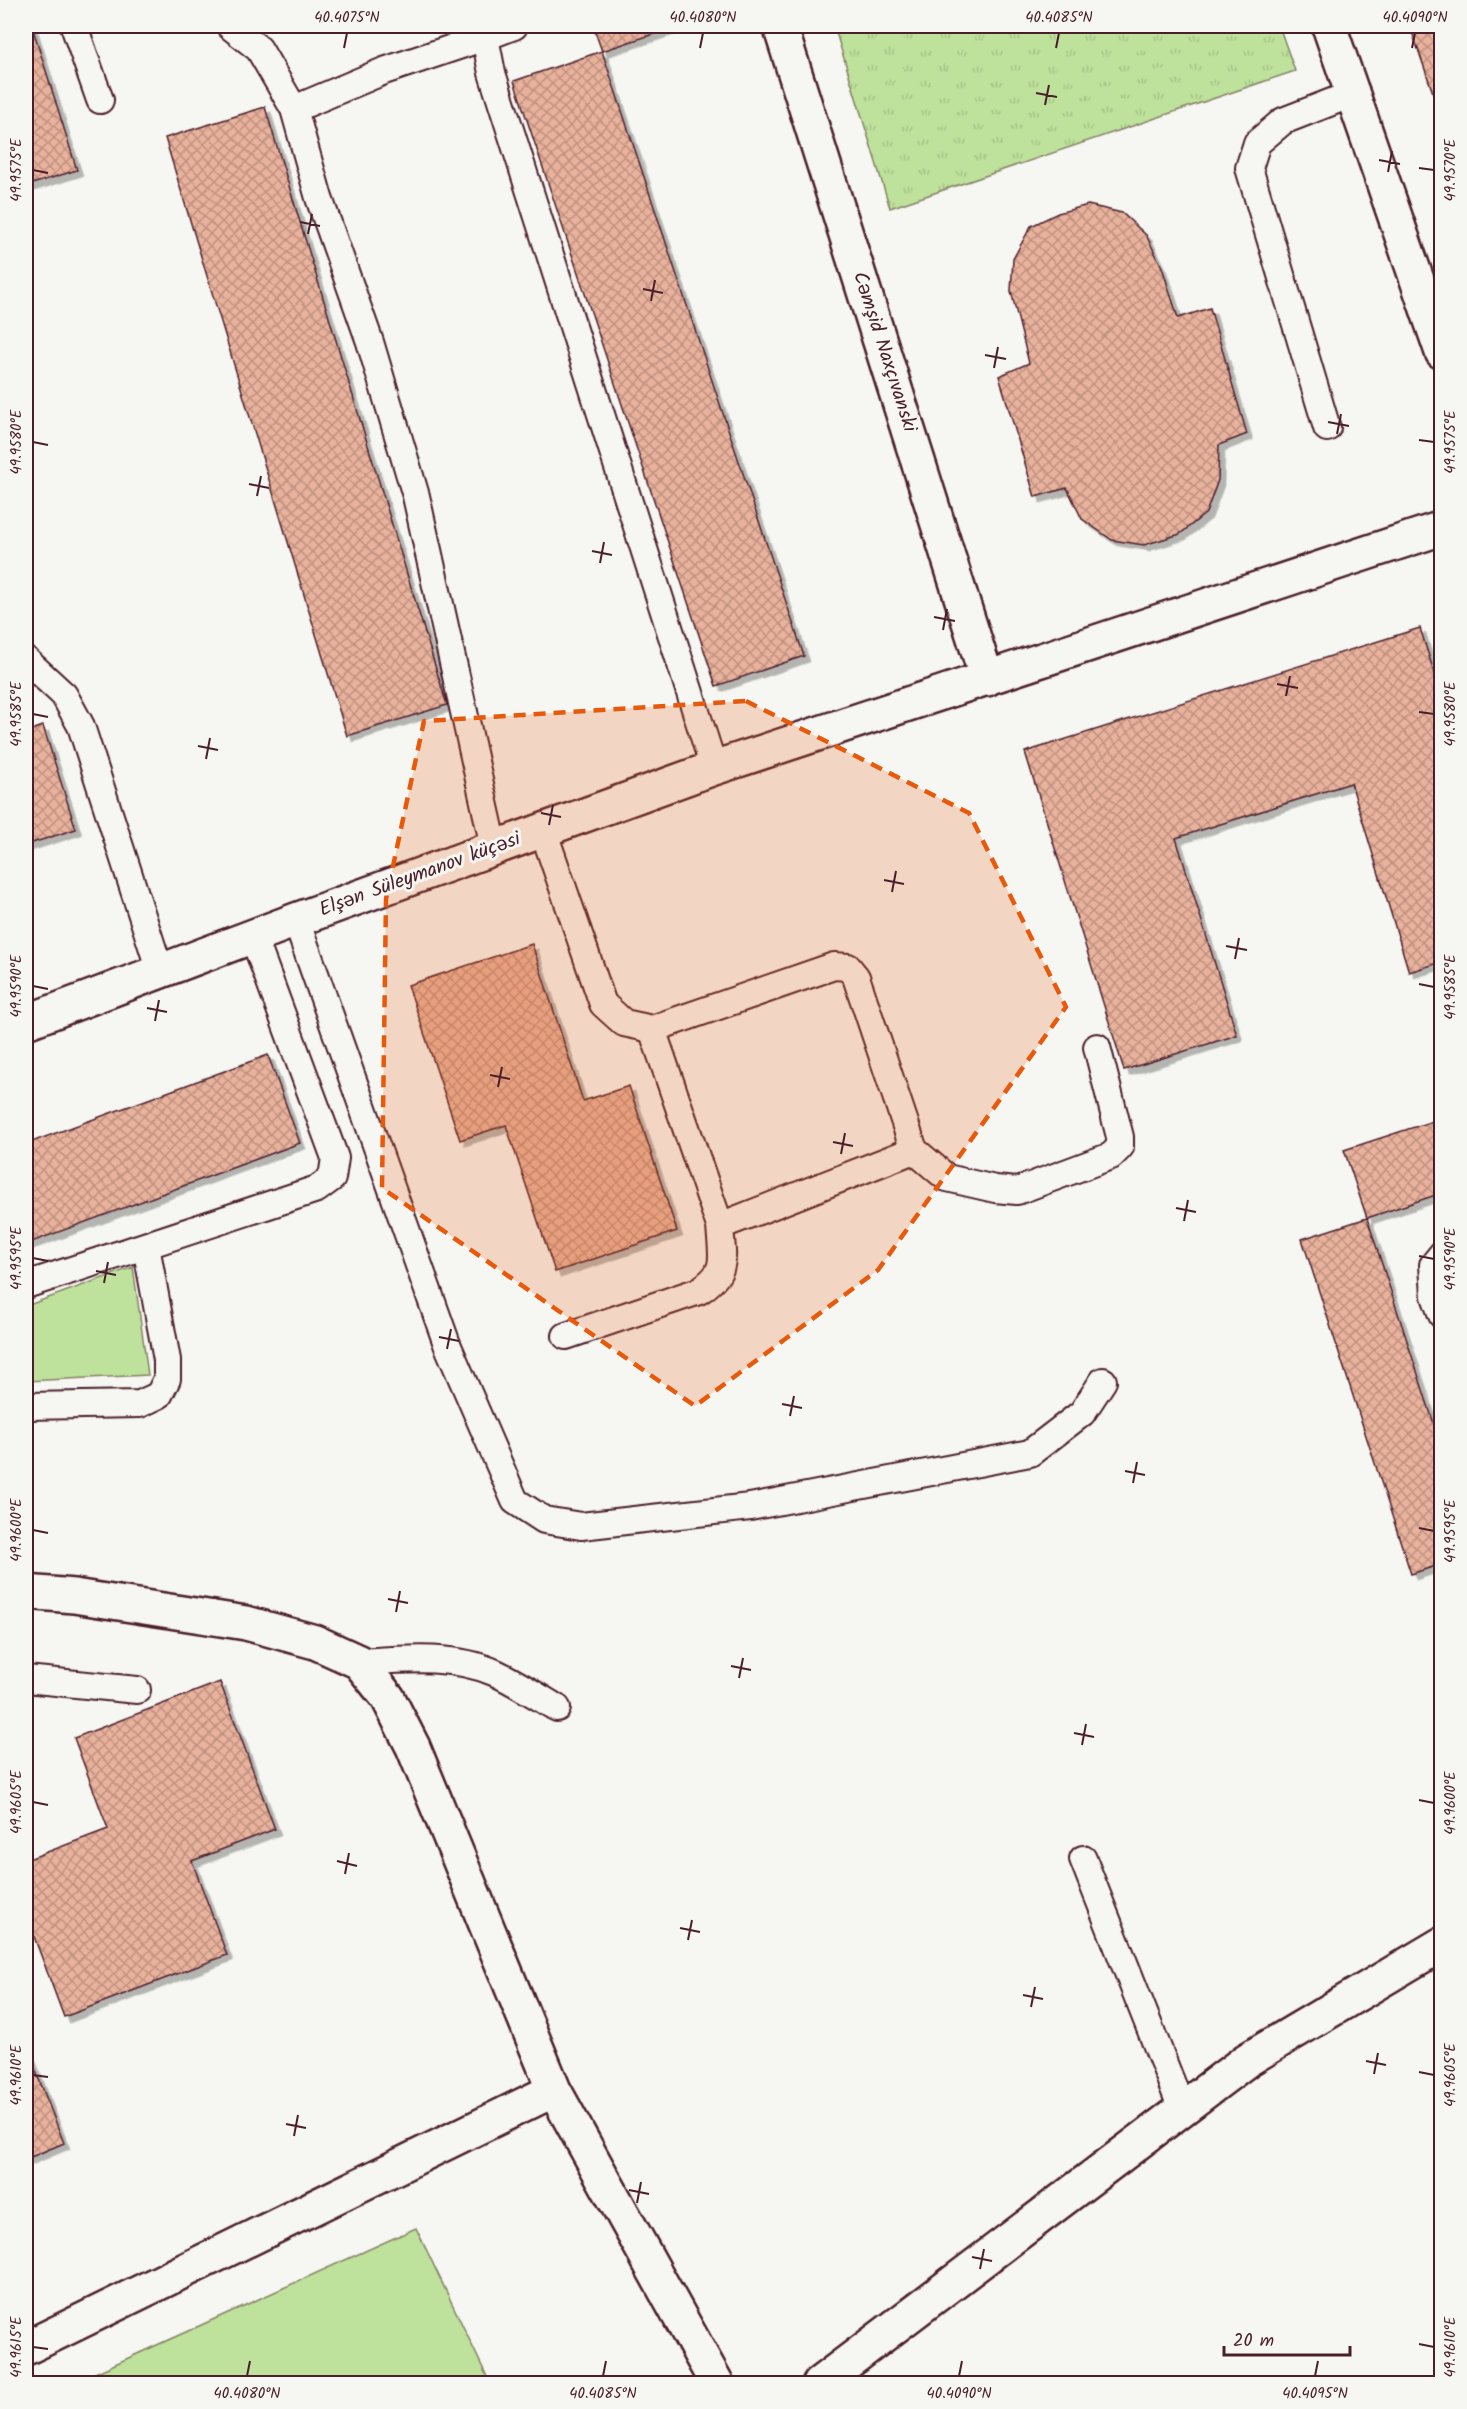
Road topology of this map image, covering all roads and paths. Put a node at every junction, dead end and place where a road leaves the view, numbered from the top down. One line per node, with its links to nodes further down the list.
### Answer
1 (74, 26): 8 (lane)
2 (230, 26): 9 (lane)
3 (514, 26): 6 (lane)
4 (780, 26): 14 (street, Cəmşid Naxçıvanski)
5 (1329, 26): 7 (street)
6 (483, 31): 9 (lane); 15 (lane)
7 (1352, 94): 10 (street); 11 (lane)
8 (100, 100)
9 (294, 109): 17 (lane)
10 (1442, 352)
11 (1327, 428)
12 (1442, 528): 14 (street, Elşən Süleymanov küçəsi)
13 (26, 660): 20 (lane)
14 (987, 679): 15 (street, Elşən Süleymanov küçəsi)
15 (714, 768): 16 (street, Elşən Süleymanov küçəsi)
16 (543, 830): 17 (street, Elşən Süleymanov küçəsi); 22 (lane)
17 (494, 847): 18 (street, Elşən Süleymanov küçəsi)
18 (296, 920): 19 (street, Elşən Süleymanov küçəsi); 31 (lane)
19 (253, 936): 20 (street, Elşən Süleymanov küçəsi); 26 (lane)
20 (160, 971): 21 (street, Elşən Süleymanov küçəsi)
21 (26, 1022)
22 (652, 1029): 24 (lane); 25 (lane)
23 (1097, 1047): 24 (lane)
24 (914, 1150): 25 (lane)
25 (720, 1226): 30 (lane)
26 (146, 1246): 28 (lane); 32 (lane)
27 (1442, 1254): 29 (lane)
28 (26, 1285)
29 (1442, 1315)
30 (566, 1336)
31 (1103, 1381)
32 (26, 1406)
33 (26, 1592): 34 (street)
34 (359, 1662): 37 (lane); 40 (street)
35 (26, 1679): 36 (lane)
36 (137, 1690)
37 (557, 1708)
38 (1083, 1859): 41 (lane)
39 (1442, 1944): 41 (street)
40 (554, 2090): 42 (street); 43 (street)
41 (1182, 2109): 44 (street)
42 (26, 2348)
43 (717, 2384)
44 (819, 2384)

